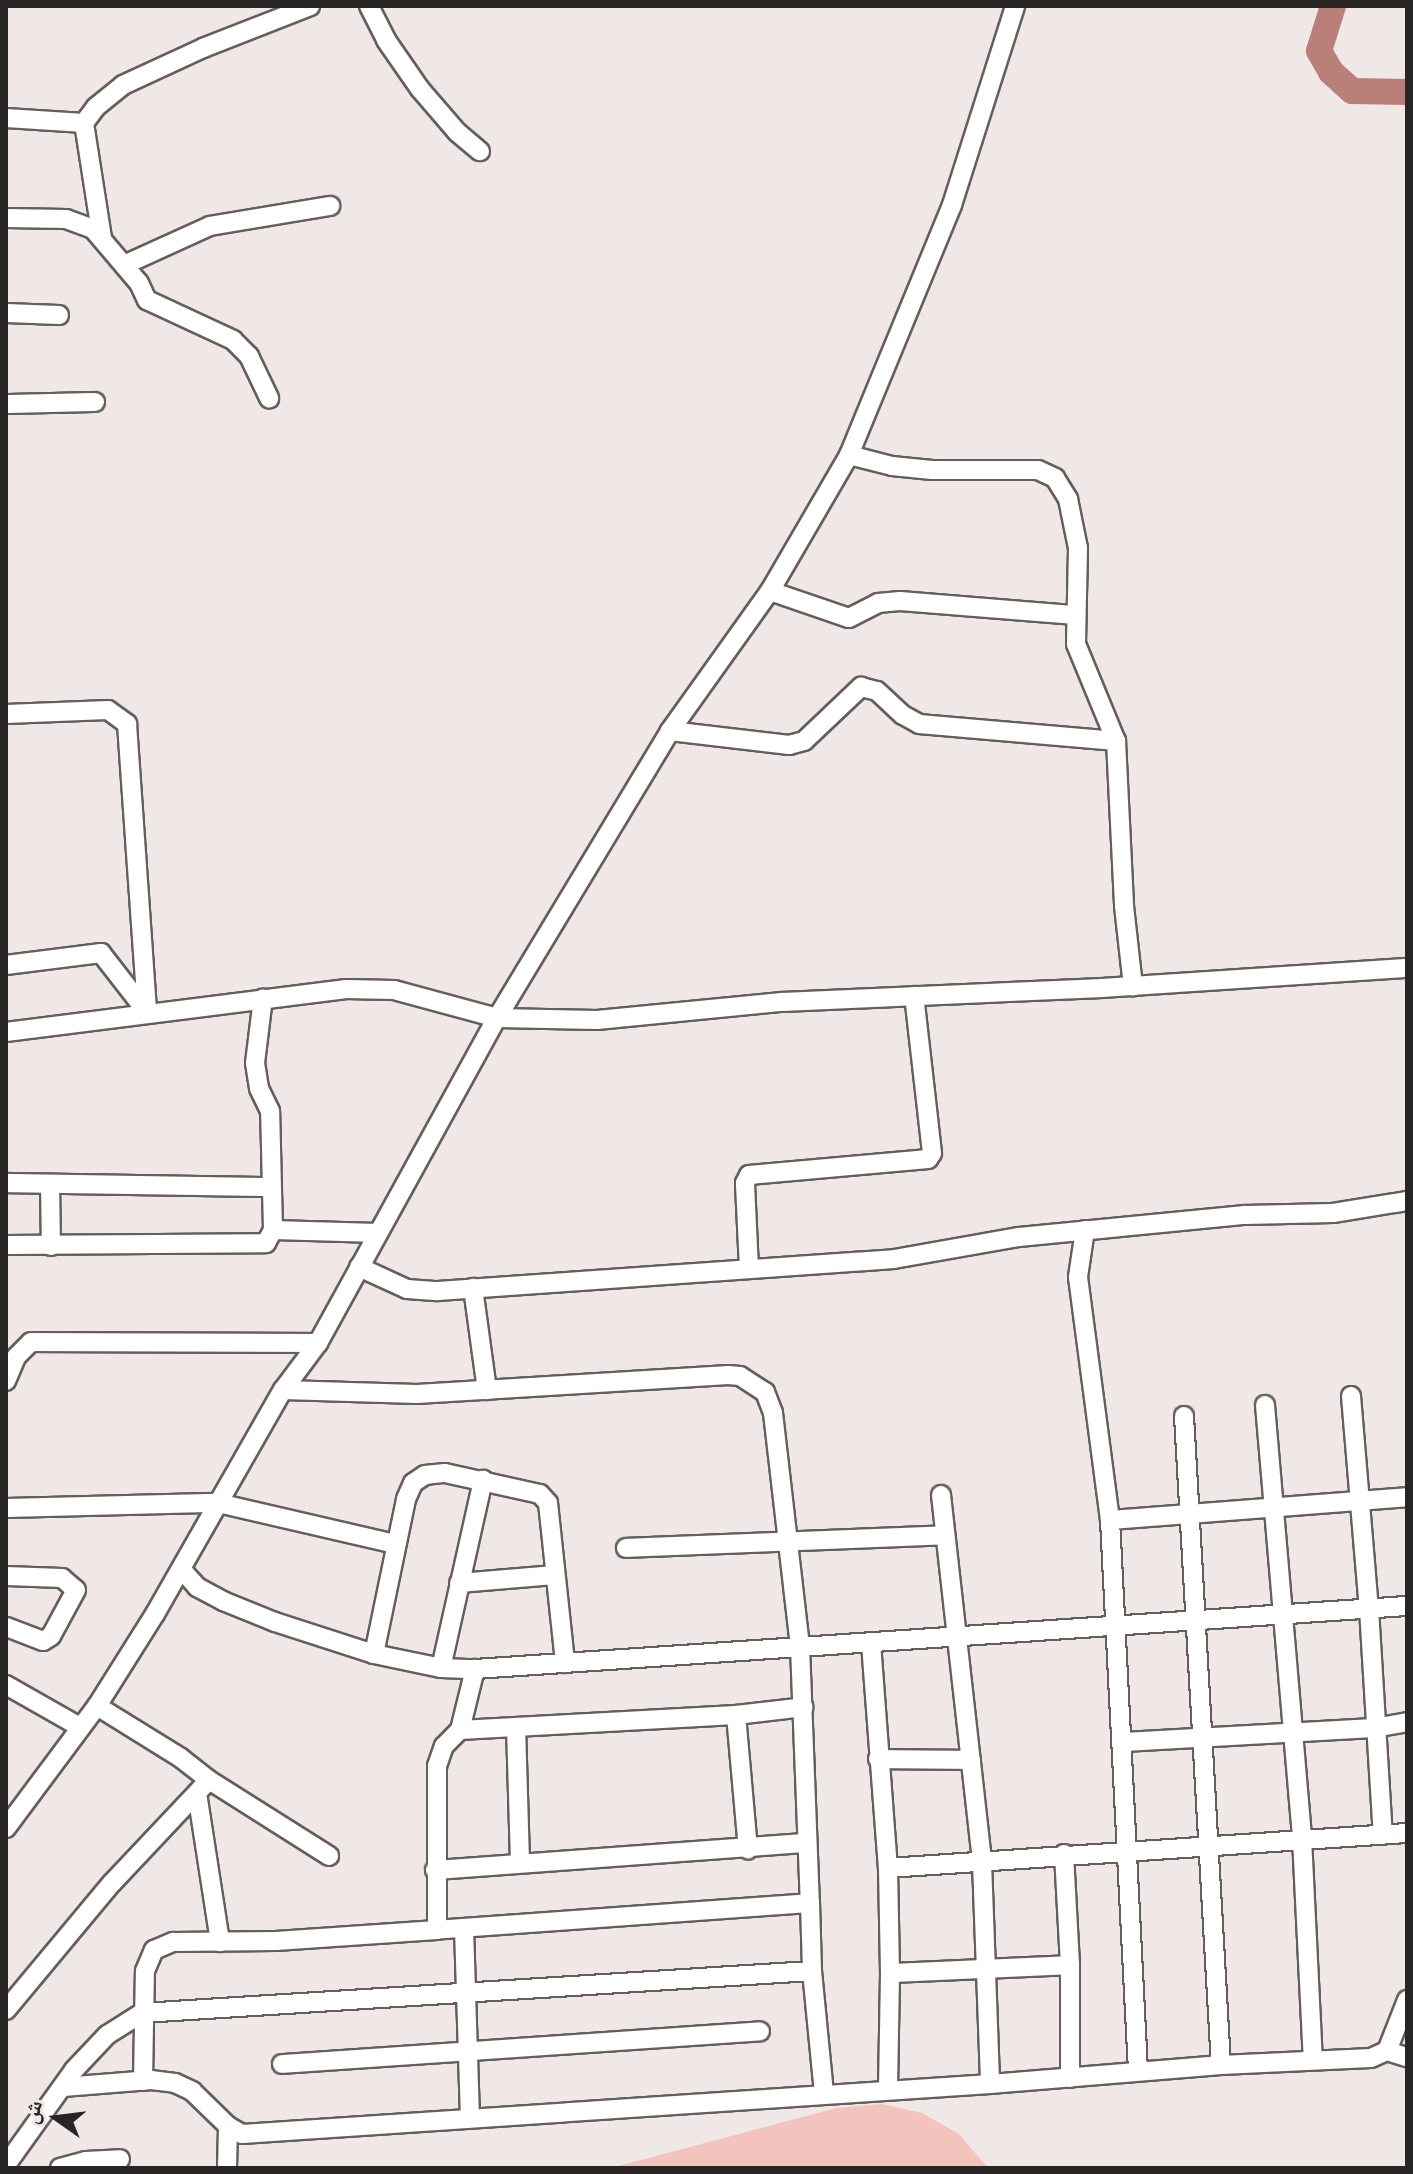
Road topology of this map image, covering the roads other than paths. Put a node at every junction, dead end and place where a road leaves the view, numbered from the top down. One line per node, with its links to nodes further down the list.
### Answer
1 (310, 6): 5 (street)
2 (369, 6): 6 (street)
3 (1015, 6): 16 (street)
4 (6, 118): 5 (street)
5 (84, 123): 9 (street)
6 (480, 151)
7 (330, 206): 10 (street)
8 (6, 218): 9 (street)
9 (102, 238): 10 (street)
10 (124, 265): 13 (street)
11 (6, 313): 12 (street)
12 (59, 315)
13 (269, 398)
14 (95, 402): 15 (street)
15 (6, 404)
16 (849, 455): 17 (street); 18 (street)
17 (770, 591): 18 (street); 20 (street)
18 (1075, 615): 21 (street)
19 (6, 714): 27 (street)
20 (670, 731): 21 (street); 28 (street)
21 (1116, 741): 24 (street)
22 (6, 965): 27 (street)
23 (1407, 968): 24 (street)
24 (1133, 986): 25 (street)
25 (914, 996): 28 (street); 40 (street)
26 (263, 998): 27 (street); 28 (street); 32 (street)
27 (147, 1012): 29 (street)
28 (497, 1018): 36 (street)
29 (6, 1032)
30 (6, 1183): 31 (street)
31 (50, 1184): 32 (street); 38 (street)
32 (269, 1187): 34 (street)
33 (1407, 1201): 35 (street)
34 (273, 1230): 36 (street); 38 (street)
35 (1085, 1230): 40 (street); 59 (street)
36 (378, 1233): 39 (street)
37 (6, 1245): 38 (street)
38 (51, 1246)
39 (359, 1267): 41 (street); 44 (street)
40 (749, 1269): 41 (street)
41 (473, 1288): 47 (street)
42 (6, 1342): 43 (street)
43 (31, 1342): 44 (street); 45 (street)
44 (318, 1343): 46 (street)
45 (6, 1381)
46 (283, 1390): 47 (street); 55 (street)
47 (487, 1390): 61 (street)
48 (1351, 1396): 54 (street)
49 (1265, 1405): 56 (street)
50 (1184, 1416): 58 (street)
51 (483, 1480): 62 (street); 65 (street); 67 (street)
52 (941, 1495): 60 (street)
53 (1407, 1497): 54 (street)
54 (1357, 1500): 56 (street); 69 (street)
55 (218, 1503): 57 (street); 62 (street); 64 (street)
56 (1271, 1506): 58 (street); 70 (street)
57 (6, 1508)
58 (1192, 1514): 59 (street); 71 (street)
59 (1110, 1520): 72 (street)
60 (943, 1535): 61 (street); 74 (street)
61 (790, 1541): 63 (street); 76 (street)
62 (396, 1544): 77 (street)
63 (626, 1548)
64 (181, 1569): 77 (street); 82 (street)
65 (555, 1575): 67 (street); 78 (street)
66 (6, 1576): 73 (street)
67 (459, 1583): 79 (street)
68 (1407, 1606): 69 (street)
69 (1369, 1609): 70 (street); 88 (street)
70 (1280, 1615): 71 (street); 90 (street)
71 (1198, 1620): 72 (street); 91 (street)
72 (1117, 1626): 74 (street); 92 (street)
73 (6, 1627)
74 (958, 1639): 75 (street); 94 (street)
75 (871, 1643): 76 (street); 93 (street)
76 (800, 1646): 78 (street); 83 (street)
77 (374, 1654): 79 (street)
78 (565, 1663): 80 (street)
79 (441, 1668): 80 (street)
80 (475, 1669): 89 (street)
81 (6, 1685): 86 (street)
82 (97, 1706): 86 (street); 95 (street)
83 (804, 1707): 84 (street); 100 (street)
84 (736, 1715): 87 (street); 101 (street)
85 (1407, 1722): 88 (street)
86 (80, 1727): 96 (street)
87 (516, 1727): 89 (street); 107 (street)
88 (1374, 1728): 90 (street); 98 (street)
89 (460, 1730): 109 (street)
90 (1293, 1731): 91 (street); 99 (street)
91 (1203, 1739): 92 (street); 102 (street)
92 (1124, 1742): 103 (street)
93 (878, 1759): 94 (street); 108 (street)
94 (971, 1760): 106 (street)
95 (203, 1786): 105 (street); 113 (street); 120 (street)
96 (6, 1828)
97 (1407, 1833): 98 (street)
98 (1383, 1835): 99 (street)
99 (1302, 1838): 102 (street); 126 (street)
100 (805, 1843): 101 (street); 110 (street)
101 (748, 1849): 107 (street)
102 (1210, 1849): 103 (street); 128 (street)
103 (1129, 1851): 104 (street); 129 (street)
104 (1064, 1854): 106 (street); 114 (street)
105 (329, 1856)
106 (982, 1862): 108 (street); 115 (street)
107 (520, 1863): 109 (street)
108 (888, 1868): 117 (street)
109 (435, 1870): 112 (street)
110 (810, 1903): 111 (street); 116 (street)
111 (464, 1928): 112 (street); 118 (street)
112 (437, 1930): 113 (street)
113 (220, 1942): 121 (street)
114 (1070, 1965): 115 (street); 130 (street)
115 (987, 1968): 117 (street); 132 (street)
116 (812, 1971): 118 (street); 135 (street)
117 (890, 1973): 134 (street)
118 (466, 1994): 121 (street); 124 (street)
119 (1407, 2000): 123 (street)
120 (6, 2010)
121 (142, 2013): 131 (street); 133 (street)
122 (760, 2031): 124 (street)
123 (1387, 2051): 125 (street); 126 (street)
124 (468, 2054): 127 (street); 136 (street)
125 (1407, 2057)
126 (1313, 2059): 128 (street)
127 (282, 2064)
128 (1221, 2065): 129 (street)
129 (1138, 2071): 130 (street)
130 (1070, 2078): 132 (street)
131 (143, 2081): 133 (street); 137 (street)
132 (990, 2084): 134 (street)
133 (63, 2087): 139 (street)
134 (888, 2089): 135 (street)
135 (824, 2093): 136 (street)
136 (470, 2118): 137 (street)
137 (228, 2126): 141 (street)
138 (120, 2159): 140 (street)
139 (6, 2165)
140 (60, 2168)
141 (227, 2168)

